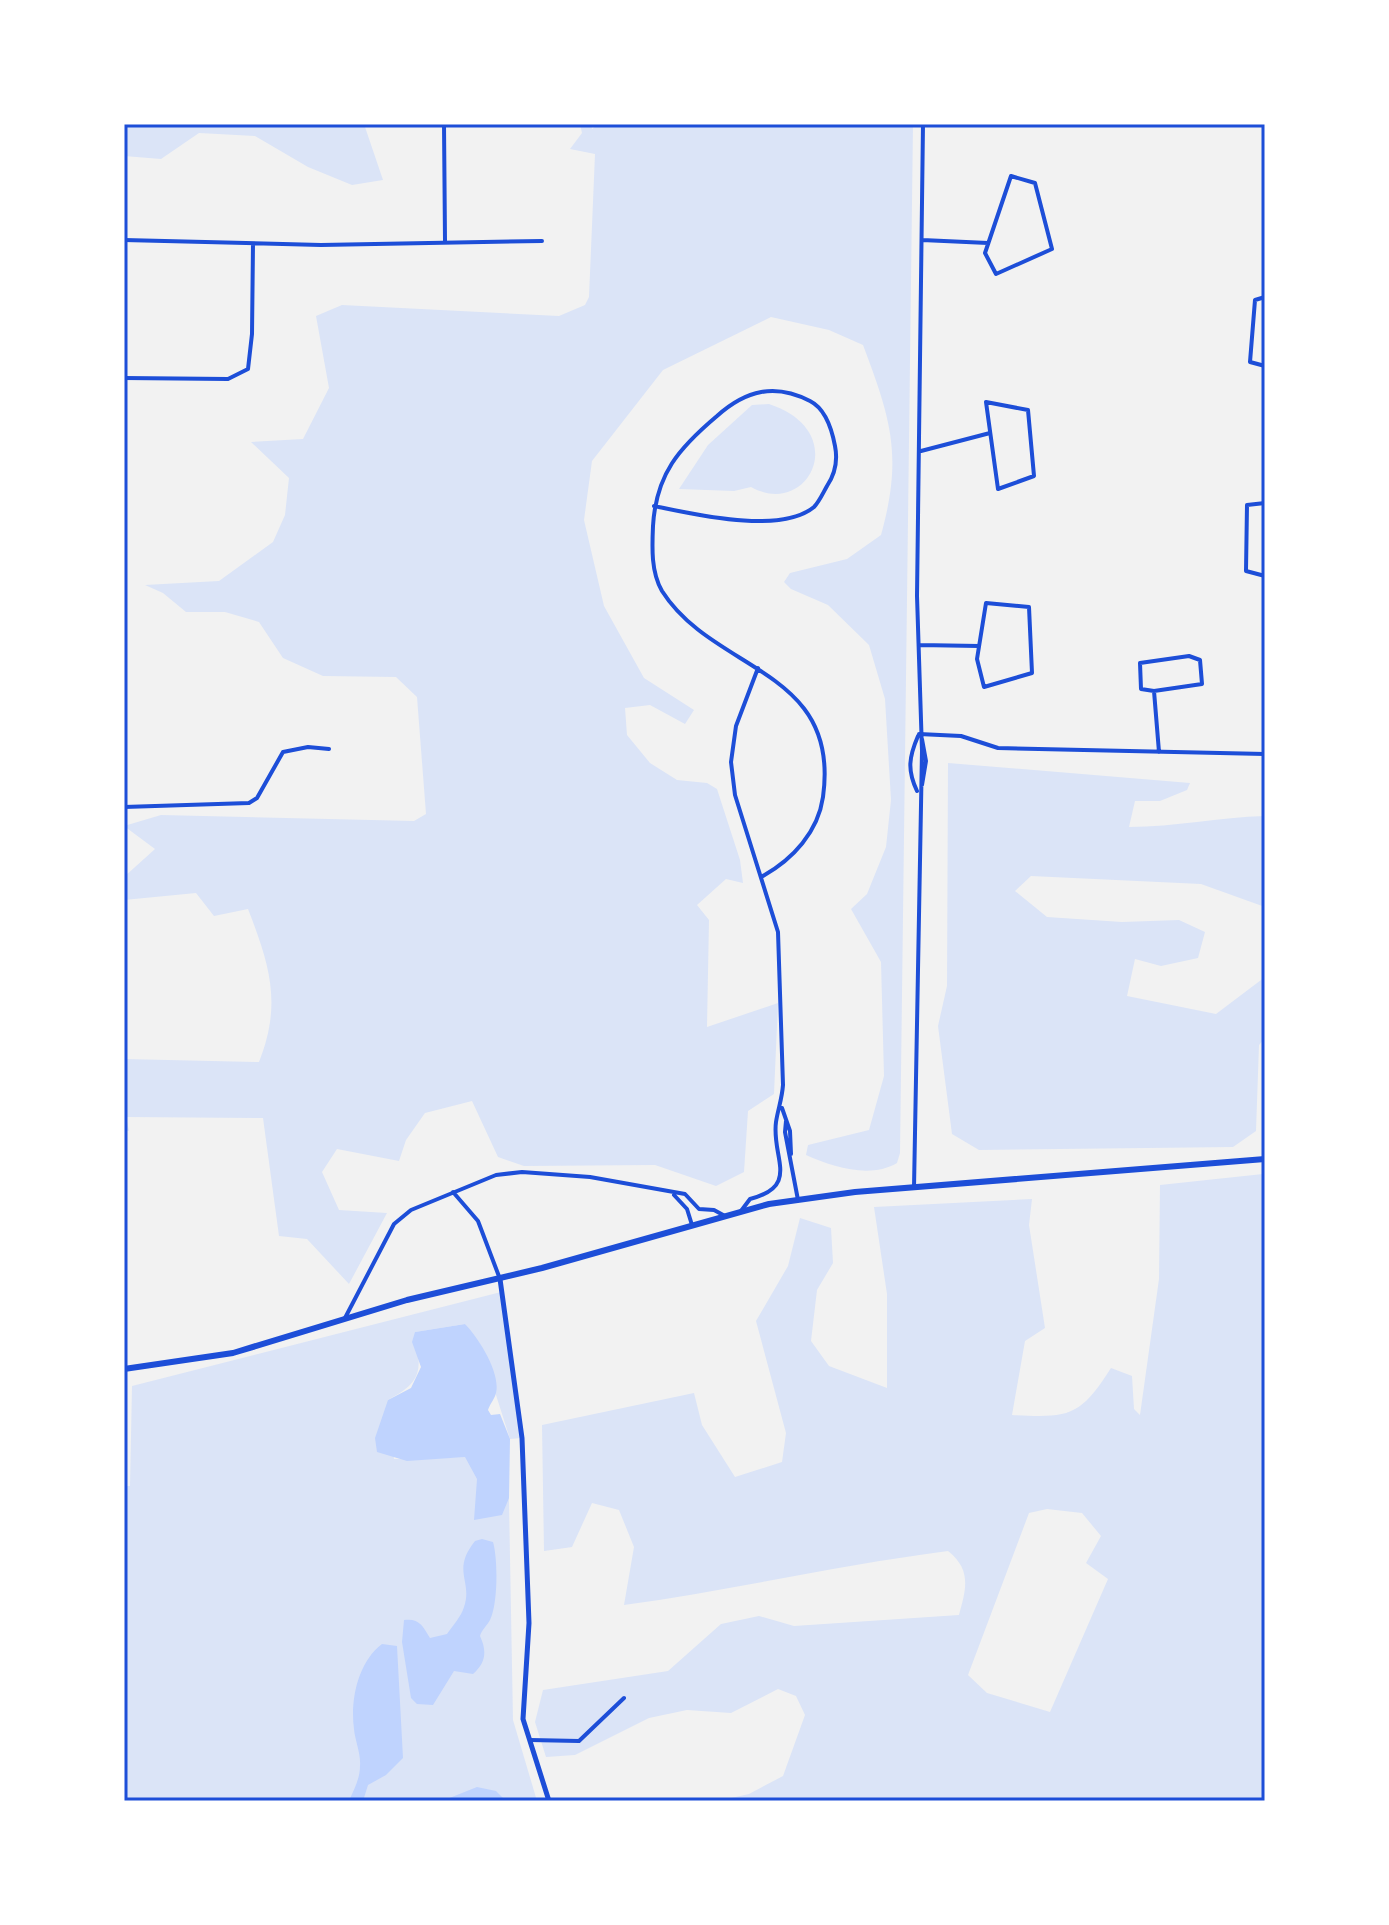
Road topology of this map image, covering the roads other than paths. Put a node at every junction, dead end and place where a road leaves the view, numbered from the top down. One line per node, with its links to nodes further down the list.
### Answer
1 (444, 124): 5 (street)
2 (923, 124): 4 (street)
3 (124, 240): 8 (street)
4 (922, 240): 7 (street); 13 (street)
5 (445, 241): 6 (street); 8 (street)
6 (542, 241)
7 (988, 243): 7 (street)
8 (253, 244): 11 (street)
9 (1265, 297): 10 (street)
10 (1265, 366)
11 (124, 378)
12 (990, 433): 12 (street); 13 (street)
13 (921, 451): 17 (street)
14 (1265, 503): 16 (street)
15 (654, 506): 15 (street); 19 (street)
16 (1265, 576)
17 (919, 645): 18 (street); 21 (street)
18 (979, 646): 18 (street)
19 (758, 668): 27 (street); 27 (street)
20 (1154, 691): 20 (street); 23 (street)
21 (919, 734): 23 (street); 25 (street); 25 (street)
22 (329, 749): 26 (street)
23 (1159, 752): 24 (street)
24 (1265, 754)
25 (919, 795): 30 (street)
26 (124, 807)
27 (763, 876): 28 (street)
28 (782, 1106): 33 (street); 34 (street)
29 (1265, 1159): 30 (main road)
30 (914, 1188): 33 (main road)
31 (453, 1192): 32 (street); 37 (street); 38 (street)
32 (672, 1194): 35 (street); 36 (street)
33 (798, 1200): 34 (main road)
34 (741, 1211): 35 (main road)
35 (725, 1216): 36 (main road)
36 (692, 1225): 37 (main road)
37 (500, 1279): 38 (main road); 41 (street)
38 (344, 1321): 39 (main road)
39 (124, 1369)
40 (624, 1698): 41 (street)
41 (530, 1740): 42 (street)
42 (549, 1801)

